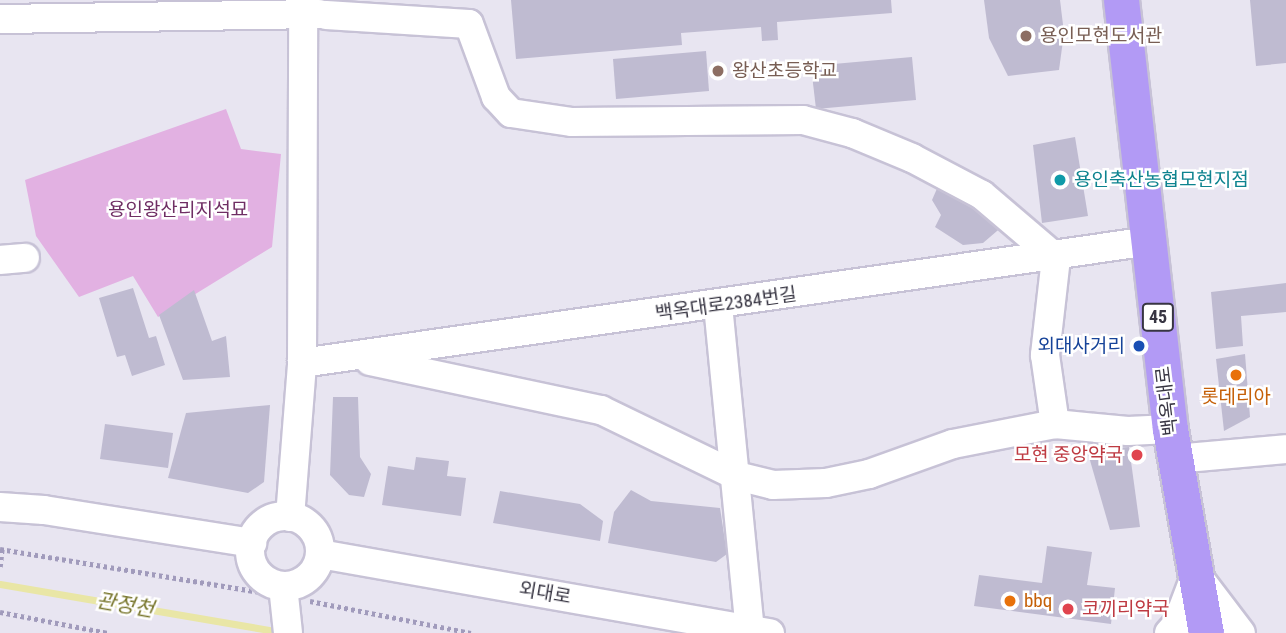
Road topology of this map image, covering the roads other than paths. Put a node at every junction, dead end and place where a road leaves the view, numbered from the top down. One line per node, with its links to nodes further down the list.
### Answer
1 (1121, 0): 4 (main road, 백옥대로 / 45)
2 (319, 7): 3 (street); 5 (street); 8 (street)
3 (0, 19)
4 (1150, 241): 5 (street, 백옥대로2384번길); 10 (main road, 백옥대로 / 45)
5 (1056, 258): 6 (street, 백옥대로2384번길); 9 (street)
6 (718, 305): 7 (street, 백옥대로2384번길); 12 (street)
7 (350, 357): 8 (street, 백옥대로2384번길); 12 (street)
8 (302, 363): 14 (street)
9 (1055, 424): 10 (street); 12 (street)
10 (1172, 444): 11 (street); 17 (main road, 백옥대로 / 45)
11 (1286, 449)
12 (737, 476): 19 (street)
13 (0, 508): 15 (street)
14 (290, 517): 15 (street); 16 (street)
15 (252, 543): 18 (street)
16 (320, 554): 18 (street); 19 (street, 외대로)
17 (1196, 575): 21 (street); 22 (main road, 백옥대로 / 45); 23 (street)
18 (283, 591): 20 (street)
19 (760, 631)
20 (288, 633)
21 (1169, 633)
22 (1206, 633)
23 (1241, 633)

